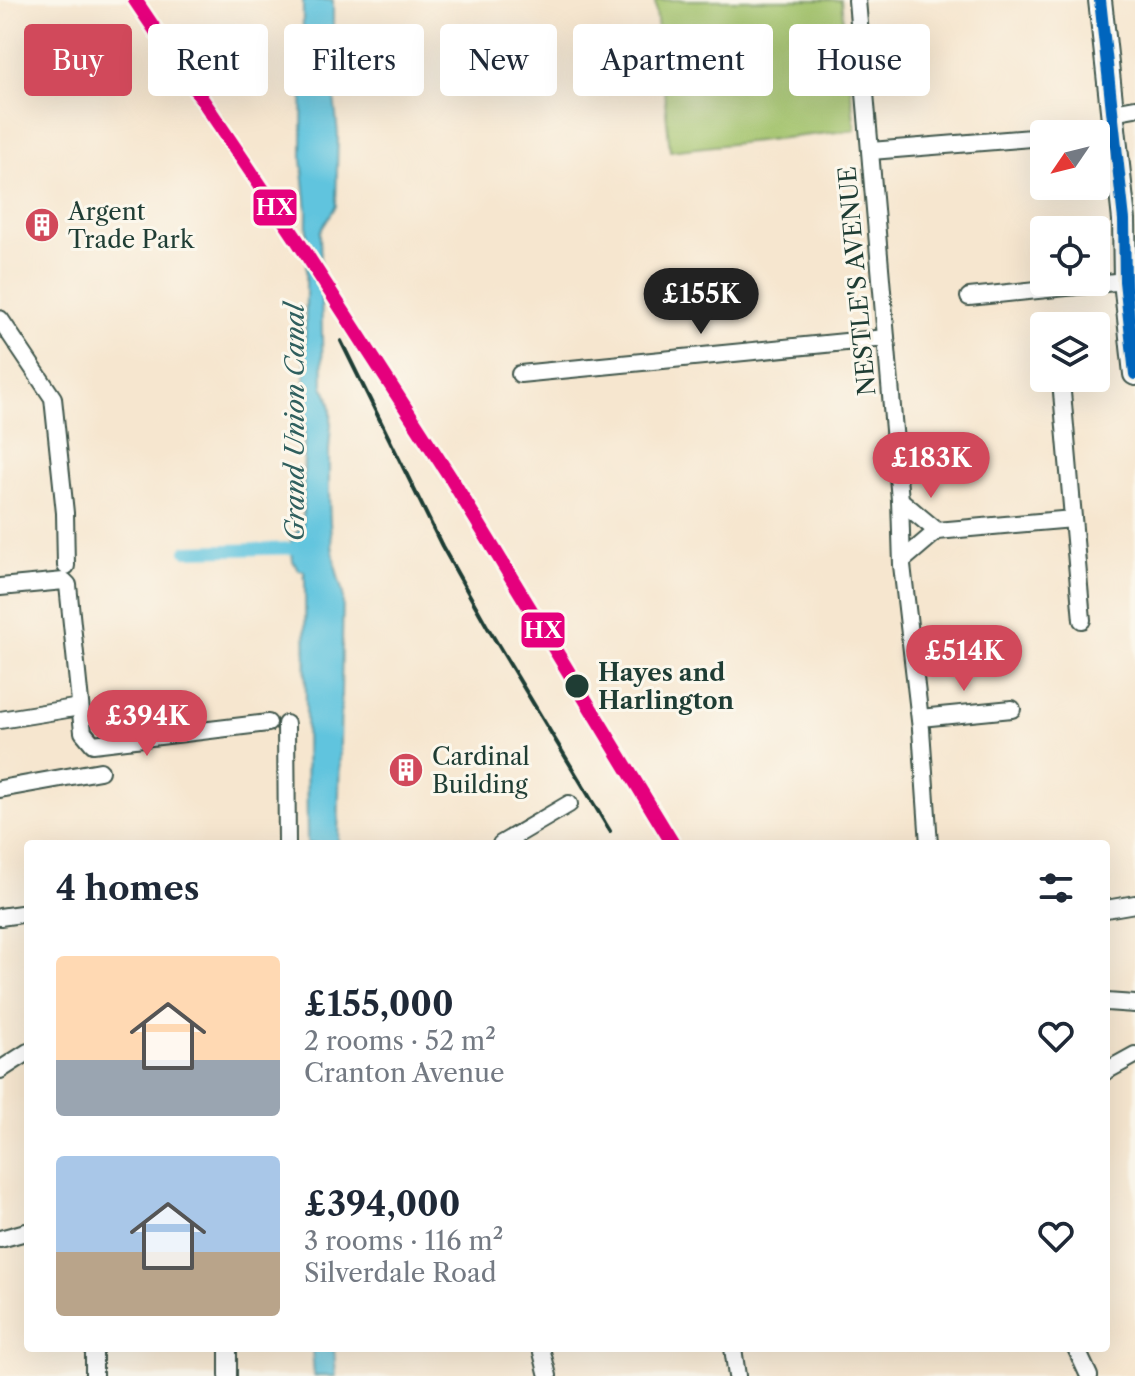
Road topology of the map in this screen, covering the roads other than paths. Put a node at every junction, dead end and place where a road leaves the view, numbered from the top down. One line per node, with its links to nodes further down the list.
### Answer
1 (857, 0): 5 (street, NESTLE'S AVENUE)
2 (1100, 0): 3 (main road)
3 (1121, 117): 6 (main road)
4 (1030, 138): 5 (street)
5 (871, 151): 10 (street, NESTLE'S AVENUE)
6 (1130, 218): 7 (main road)
7 (1125, 281): 8 (street); 11 (main road)
8 (969, 297)
9 (0, 319): 18 (street)
10 (886, 338): 12 (street); 14 (street, NESTLE'S AVENUE)
11 (1135, 369)
12 (520, 374)
13 (1062, 392): 15 (street)
14 (900, 500): 16 (street); 17 (street, NESTLE'S AVENUE)
15 (1073, 519): 16 (street); 20 (street)
16 (937, 531): 17 (street)
17 (903, 560): 23 (street, NESTLE'S AVENUE)
18 (66, 566)
19 (0, 587): 21 (street)
20 (1082, 620)
21 (80, 707): 24 (street); 25 (street)
22 (1012, 709): 23 (street)
23 (920, 718): 32 (street, NESTLE'S AVENUE)
24 (0, 720)
25 (268, 723)
26 (286, 724): 30 (street)
27 (100, 771): 28 (street)
28 (0, 789)
29 (569, 804): 31 (street)
30 (287, 840)
31 (508, 840)
32 (929, 840)
33 (1135, 904): 34 (street)
34 (1110, 908)
35 (24, 914): 36 (street)
36 (0, 917)
37 (1110, 1002): 38 (street)
38 (1135, 1003)
39 (24, 1055): 42 (street)
40 (1135, 1055): 41 (street)
41 (1110, 1069)
42 (0, 1070)
43 (24, 1233): 44 (street)
44 (0, 1239)
45 (94, 1352): 50 (street)
46 (228, 1352): 51 (street)
47 (542, 1352): 52 (street)
48 (734, 1352): 53 (street)
49 (1078, 1352): 54 (street)
50 (94, 1376)
51 (228, 1376)
52 (548, 1376)
53 (737, 1376)
54 (1089, 1376)

